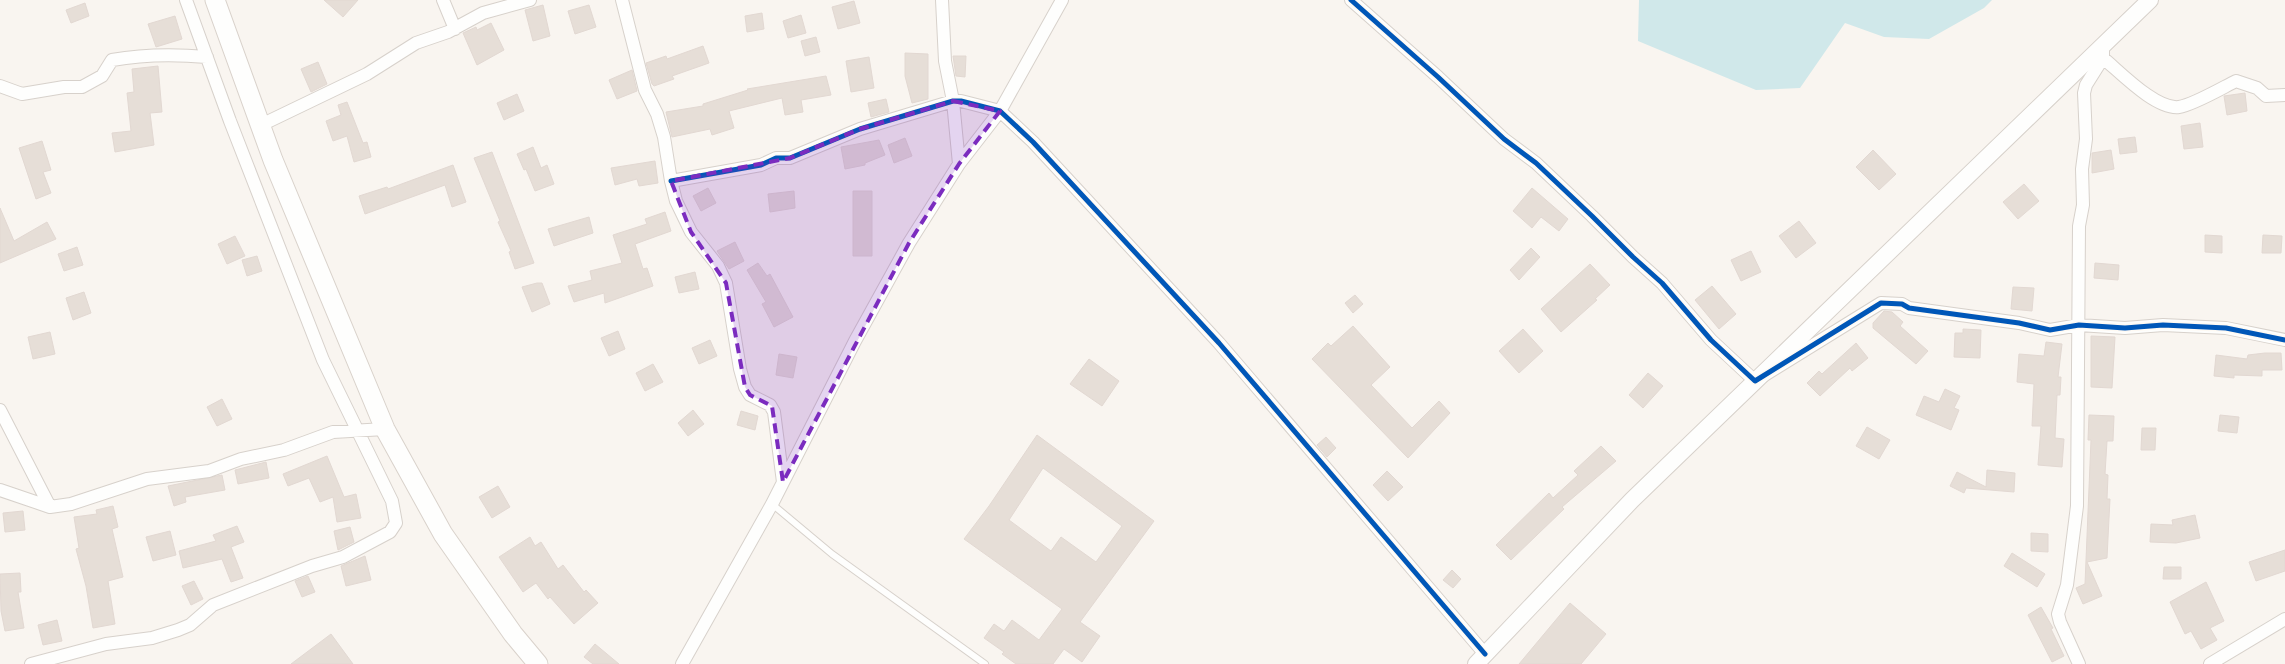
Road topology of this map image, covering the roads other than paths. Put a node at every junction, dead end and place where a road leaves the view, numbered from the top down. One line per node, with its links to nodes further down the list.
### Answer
1 (186, 0): 12 (street)
2 (216, 0): 17 (main road)
3 (443, 0): 10 (street)
4 (530, 0): 10 (street)
5 (622, 0): 19 (street)
6 (942, 0): 15 (street)
7 (1062, 0): 16 (street)
8 (1351, 0): 22 (street)
9 (2150, 0): 11 (street)
10 (455, 29): 17 (street)
11 (2098, 55): 14 (street); 20 (street); 22 (street)
12 (207, 57): 13 (street); 25 (street)
13 (0, 86)
14 (2285, 95)
15 (953, 101): 16 (street); 18 (street); 19 (street)
16 (1000, 111): 18 (street); 31 (street)
17 (261, 125): 24 (main road)
18 (959, 164): 26 (street)
19 (671, 182): 26 (street)
20 (2079, 325): 21 (street); 22 (street); 36 (street)
21 (2285, 340)
22 (1755, 381): 31 (street)
23 (0, 410): 29 (street)
24 (385, 429): 25 (street); 33 (main road)
25 (356, 430): 29 (street); 32 (street)
26 (783, 482): 28 (street)
27 (0, 490): 29 (street)
28 (772, 504): 34 (street); 35 (lane)
29 (50, 507)
30 (2285, 619): 37 (street)
31 (1481, 659)
32 (31, 664)
33 (538, 664)
34 (682, 664)
35 (985, 664)
36 (2079, 664)
37 (2210, 664)

